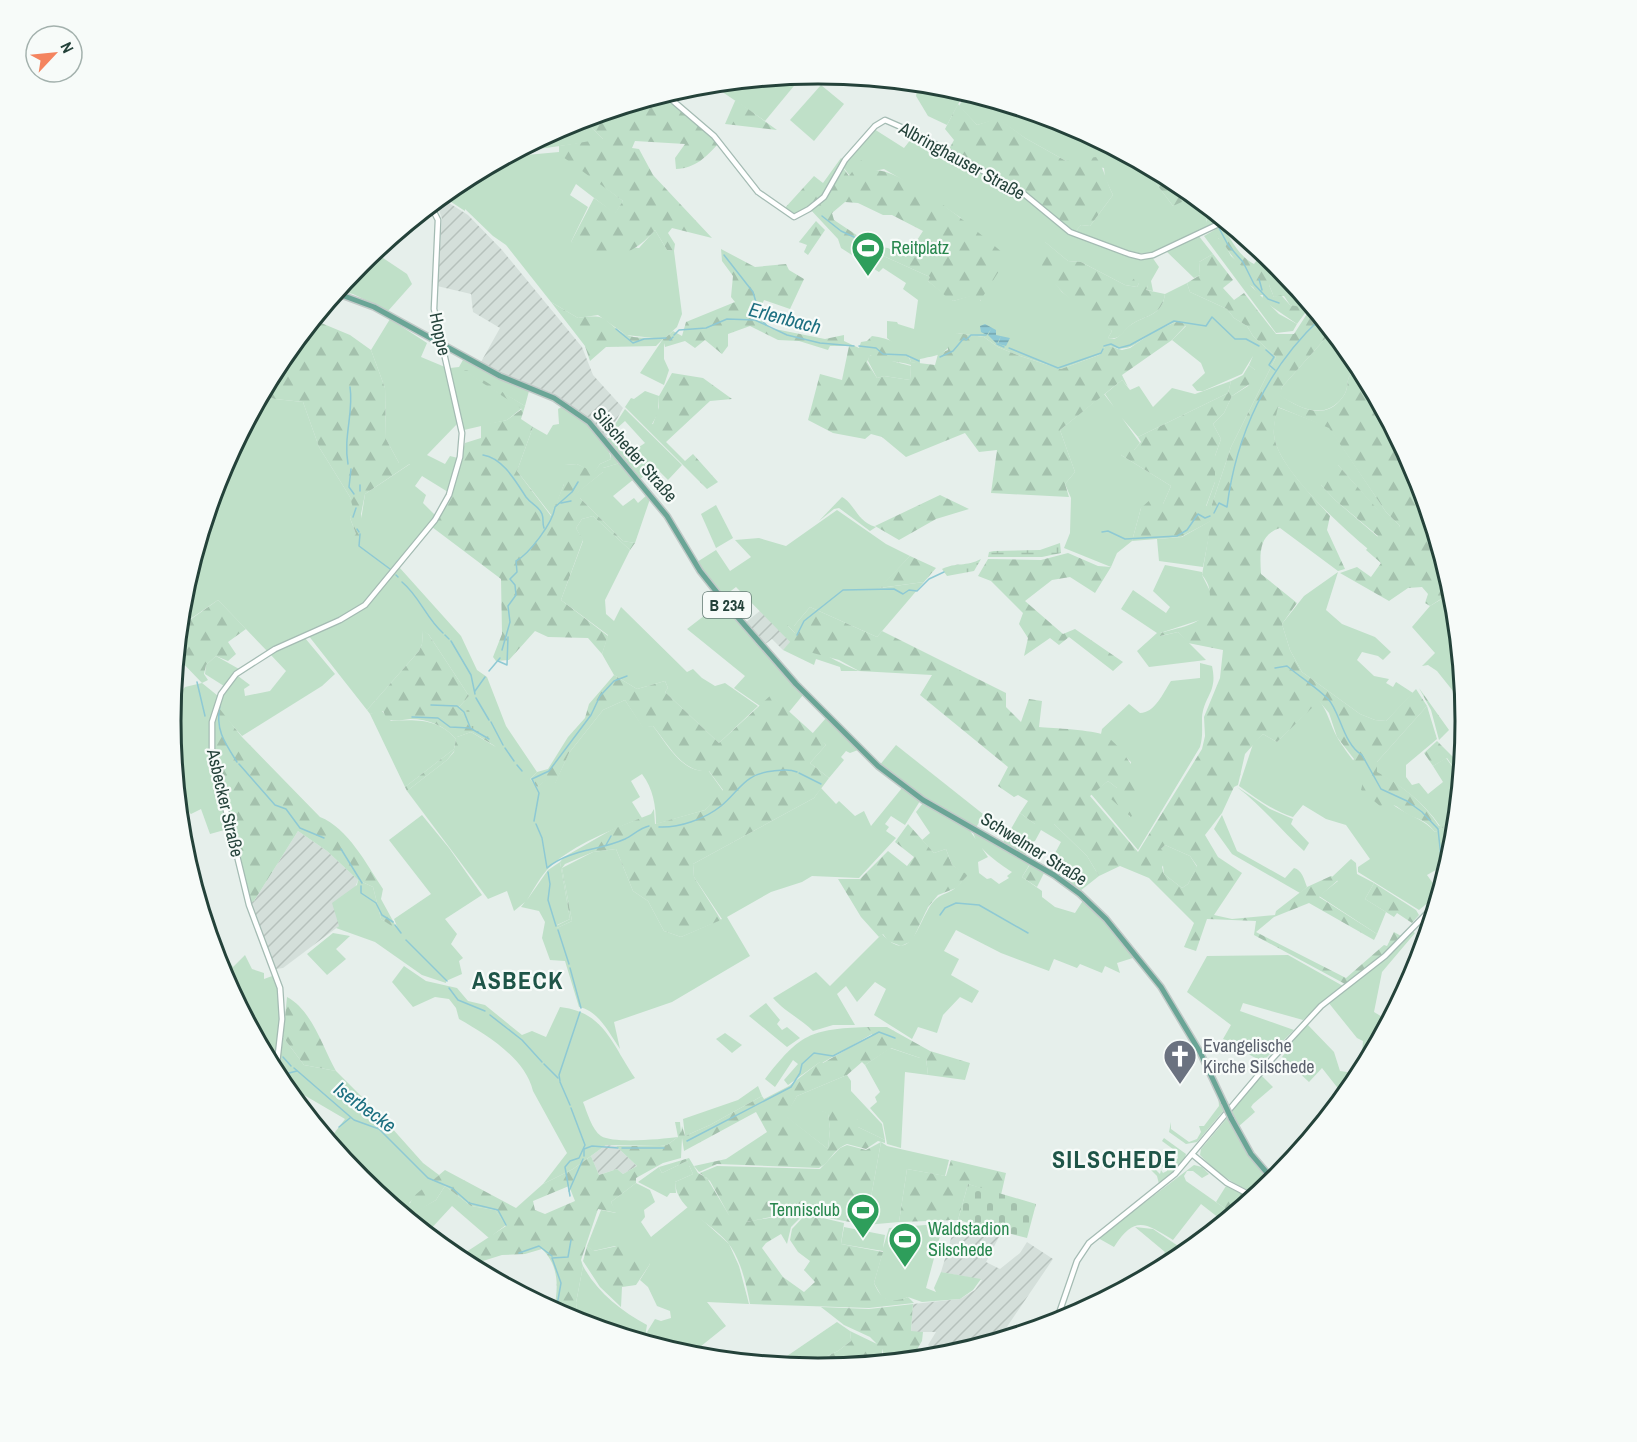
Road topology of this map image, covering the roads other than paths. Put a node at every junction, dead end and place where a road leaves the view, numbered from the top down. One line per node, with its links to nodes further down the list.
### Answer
1 (673, 101): 3 (main road, Albringhauser Straße)
2 (435, 213): 5 (main road, Hoppe)
3 (1217, 225)
4 (345, 296): 6 (main road, Silscheder Straße / B 234)
5 (439, 332): 6 (main road); 7 (main road, Hoppe)
6 (431, 337): 7 (main road, Silscheder Straße / B 234)
7 (441, 343): 8 (main road, Hoppe); 9 (main road, Silscheder Straße / B 234)
8 (459, 461): 11 (main road, Asbecker Straße)
9 (813, 702): 15 (main road, Schwelmer Straße / B 234, bridge)
10 (1425, 916): 12 (main road)
11 (278, 1057)
12 (1193, 1155): 13 (main road); 14 (main road)
13 (1201, 1162): 14 (main road); 16 (main road)
14 (1184, 1166): 17 (main road)
15 (1267, 1173)
16 (1246, 1193)
17 (1060, 1311)

